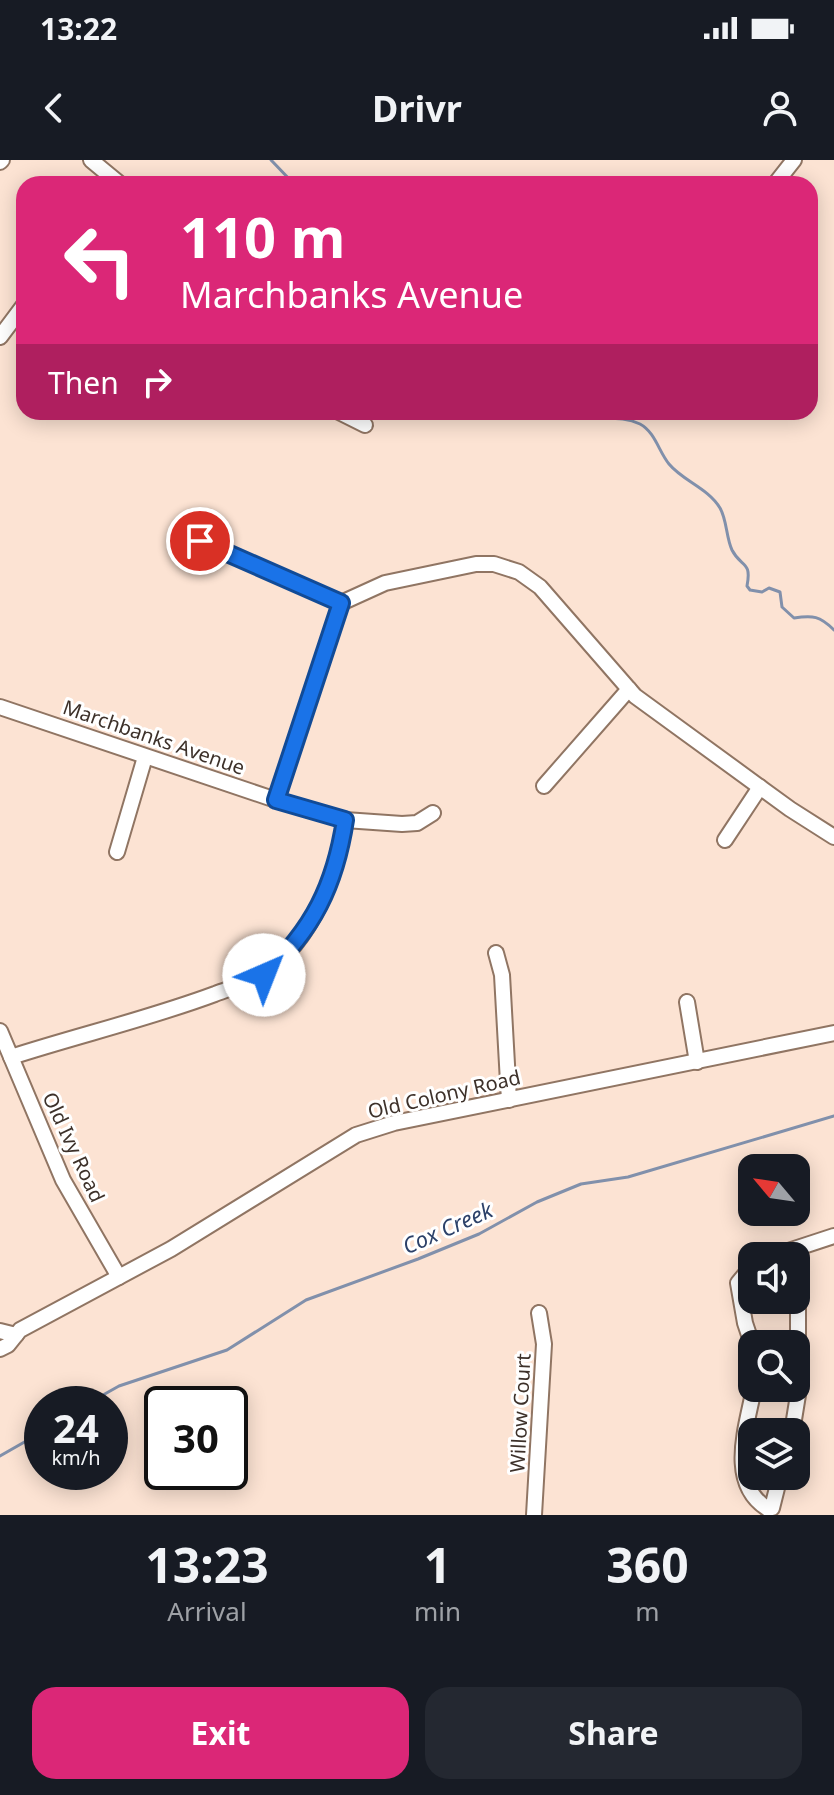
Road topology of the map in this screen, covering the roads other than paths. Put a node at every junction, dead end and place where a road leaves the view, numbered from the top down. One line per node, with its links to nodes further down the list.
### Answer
1 (91, 160): 3 (street)
2 (794, 160): 4 (street)
3 (110, 176)
4 (781, 176)
5 (16, 316): 6 (street)
6 (0, 337)
7 (355, 420): 8 (street)
8 (365, 425)
9 (200, 541): 10 (street)
10 (341, 603): 11 (street); 16 (street)
11 (629, 689): 14 (street); 15 (street)
12 (0, 707): 13 (street, Marchbanks Avenue)
13 (145, 757): 16 (street, Marchbanks Avenue); 21 (street)
14 (544, 786)
15 (760, 787): 19 (street); 20 (street)
16 (276, 800): 18 (street, Marchbanks Avenue)
17 (433, 813): 18 (street, Marchbanks Avenue)
18 (345, 820): 26 (street)
19 (834, 837)
20 (725, 840)
21 (117, 852)
22 (496, 953): 28 (street)
23 (687, 1002): 27 (street)
24 (0, 1031): 26 (street, Old Ivy Road)
25 (834, 1033): 27 (street, Old Colony Road)
26 (11, 1057): 31 (street, Old Ivy Road)
27 (697, 1062): 28 (street, Old Colony Road)
28 (509, 1100): 31 (street, Old Colony Road)
29 (834, 1236): 30 (street)
30 (810, 1244)
31 (119, 1277): 34 (street, Old Colony Road)
32 (539, 1313): 38 (street, Willow Court)
33 (0, 1331): 34 (street)
34 (16, 1335): 35 (street, Old Colony Road)
35 (0, 1349)
36 (753, 1490): 37 (street)
37 (776, 1490)
38 (534, 1515)

